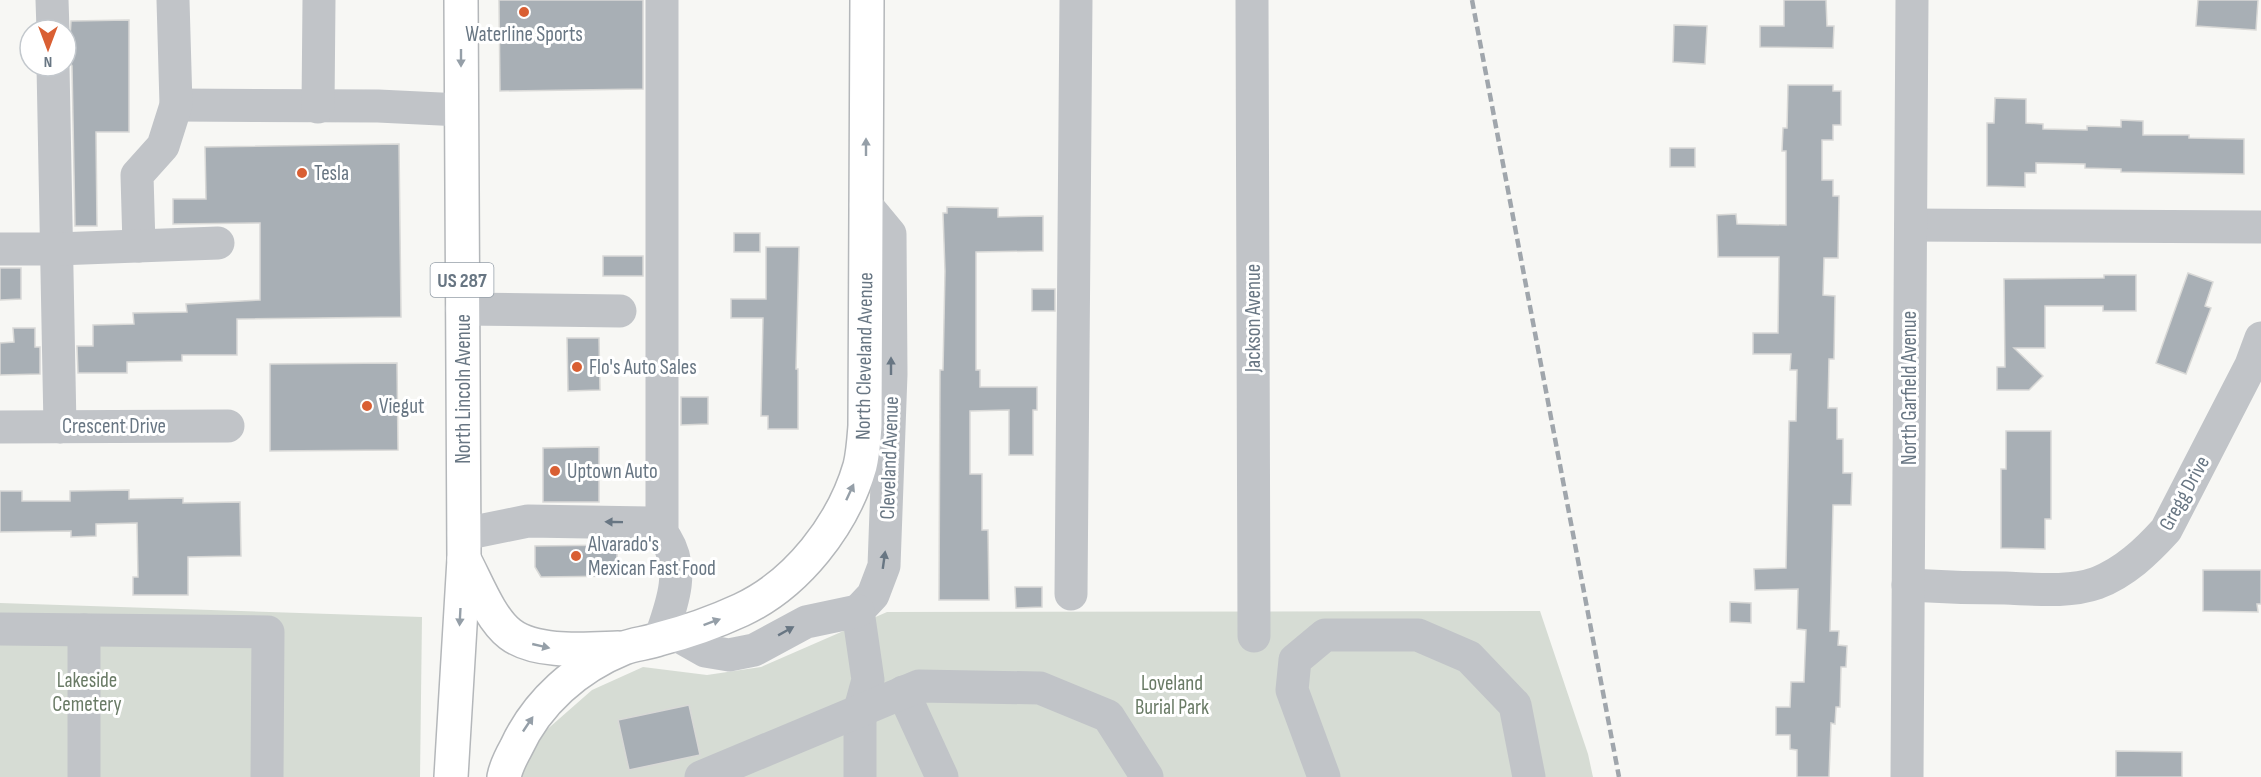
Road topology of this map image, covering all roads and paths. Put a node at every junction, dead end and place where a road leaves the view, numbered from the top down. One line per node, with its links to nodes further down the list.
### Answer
1 (52, 0): 10 (street)
2 (173, 0): 12 (street)
3 (319, 0): 13 (street)
4 (461, 0): 14 (highway, North Lincoln Avenue / US 287, one-way to 14)
5 (662, 0): 28 (street)
6 (867, 0): 15 (highway, North Cleveland Avenue, one-way to 6)
7 (1076, 0): 31 (street)
8 (1252, 0): 35 (street, Jackson Avenue)
9 (1912, 0): 16 (street, North Garfield Avenue)
10 (53, 18)
11 (53, 78): 21 (street)
12 (176, 105): 13 (street); 19 (street)
13 (318, 107): 14 (street)
14 (461, 110): 22 (highway, North Lincoln Avenue / US 287)
15 (866, 205): 32 (street, Cleveland Avenue, one-way to 15); 36 (highway, North Cleveland Avenue, one-way to 15)
16 (1911, 225): 17 (street); 30 (street, North Garfield Avenue)
17 (2261, 227)
18 (218, 243): 19 (street)
19 (139, 246): 21 (street)
20 (0, 249): 21 (street)
21 (57, 249): 27 (street)
22 (462, 309): 23 (street); 29 (highway, North Lincoln Avenue / US 287)
23 (620, 310)
24 (2261, 338): 30 (street, Gregg Drive)
25 (228, 426): 27 (street, Crescent Drive)
26 (0, 427): 27 (street, Crescent Drive)
27 (60, 427)
28 (662, 534): 29 (street, one-way to 29); 36 (street)
29 (464, 546): 37 (highway, one-way to 37); 42 (highway, North Lincoln Avenue / US 287, one-way to 42)
30 (1908, 585): 50 (street, North Garfield Avenue)
31 (1071, 594)
32 (858, 611): 36 (street, one-way to 32); 39 (street)
33 (0, 630): 34 (street)
34 (84, 630): 40 (street); 41 (street)
35 (1254, 636)
36 (668, 637): 37 (highway, North Cleveland Avenue)
37 (624, 648): 43 (highway, North Cleveland Avenue, one-way to 37)
38 (903, 693): 39 (street); 46 (street); 47 (street)
39 (860, 710): 44 (street); 45 (street)
40 (84, 777)
41 (267, 777)
42 (451, 777)
43 (504, 777)
44 (701, 777)
45 (860, 777)
46 (942, 777)
47 (1147, 777)
48 (1324, 777): 49 (street)
49 (1529, 777)
50 (1907, 777)

